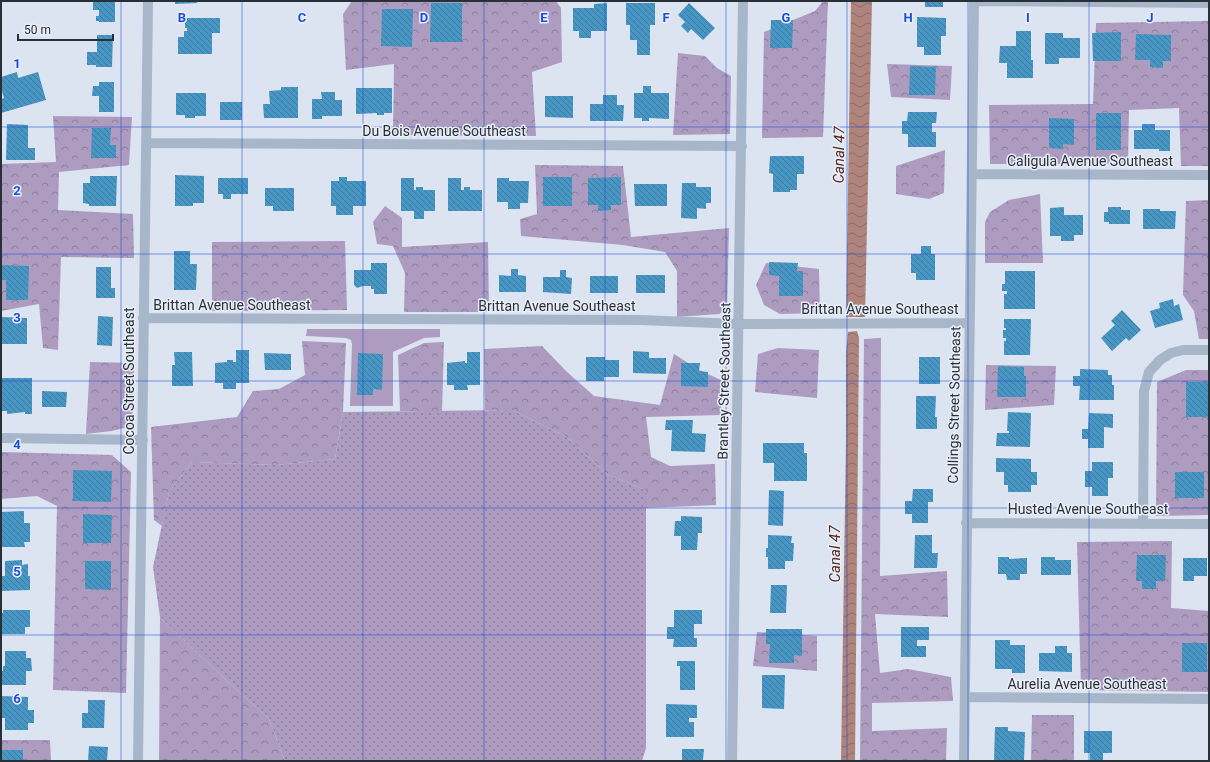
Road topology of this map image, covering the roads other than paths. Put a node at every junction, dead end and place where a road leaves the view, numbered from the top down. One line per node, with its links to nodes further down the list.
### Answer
1 (148, 1): 5 (street, Cocoa Street Southeast)
2 (743, 1): 6 (street, Brantley Street Southeast)
3 (974, 1): 4 (street); 7 (street, Collings Street Southeast)
4 (1209, 2)
5 (147, 143): 6 (street, Du Bois Avenue Southeast); 9 (street, Cocoa Street Southeast)
6 (742, 146): 11 (street, Brantley Street Southeast)
7 (972, 174): 8 (street, Caligula Avenue Southeast); 10 (street, Collings Street Southeast)
8 (1209, 175)
9 (144, 318): 11 (street, Brittan Avenue Southeast); 14 (street, Cocoa Street Southeast)
10 (969, 323): 11 (street, Brittan Avenue Southeast); 15 (street, Collings Street Southeast)
11 (739, 324): 21 (street, Brantley Street Southeast)
12 (1209, 350): 16 (street)
13 (1, 438): 14 (street)
14 (143, 440): 20 (street, Cocoa Street Southeast)
15 (966, 523): 16 (street, Husted Avenue Southeast); 18 (street, Collings Street Southeast)
16 (1142, 524): 17 (street, Husted Avenue Southeast)
17 (1209, 524)
18 (965, 697): 19 (street, Aurelia Avenue Southeast); 22 (street, Collings Street Southeast)
19 (1209, 699)
20 (138, 761)
21 (732, 761)
22 (964, 761)

